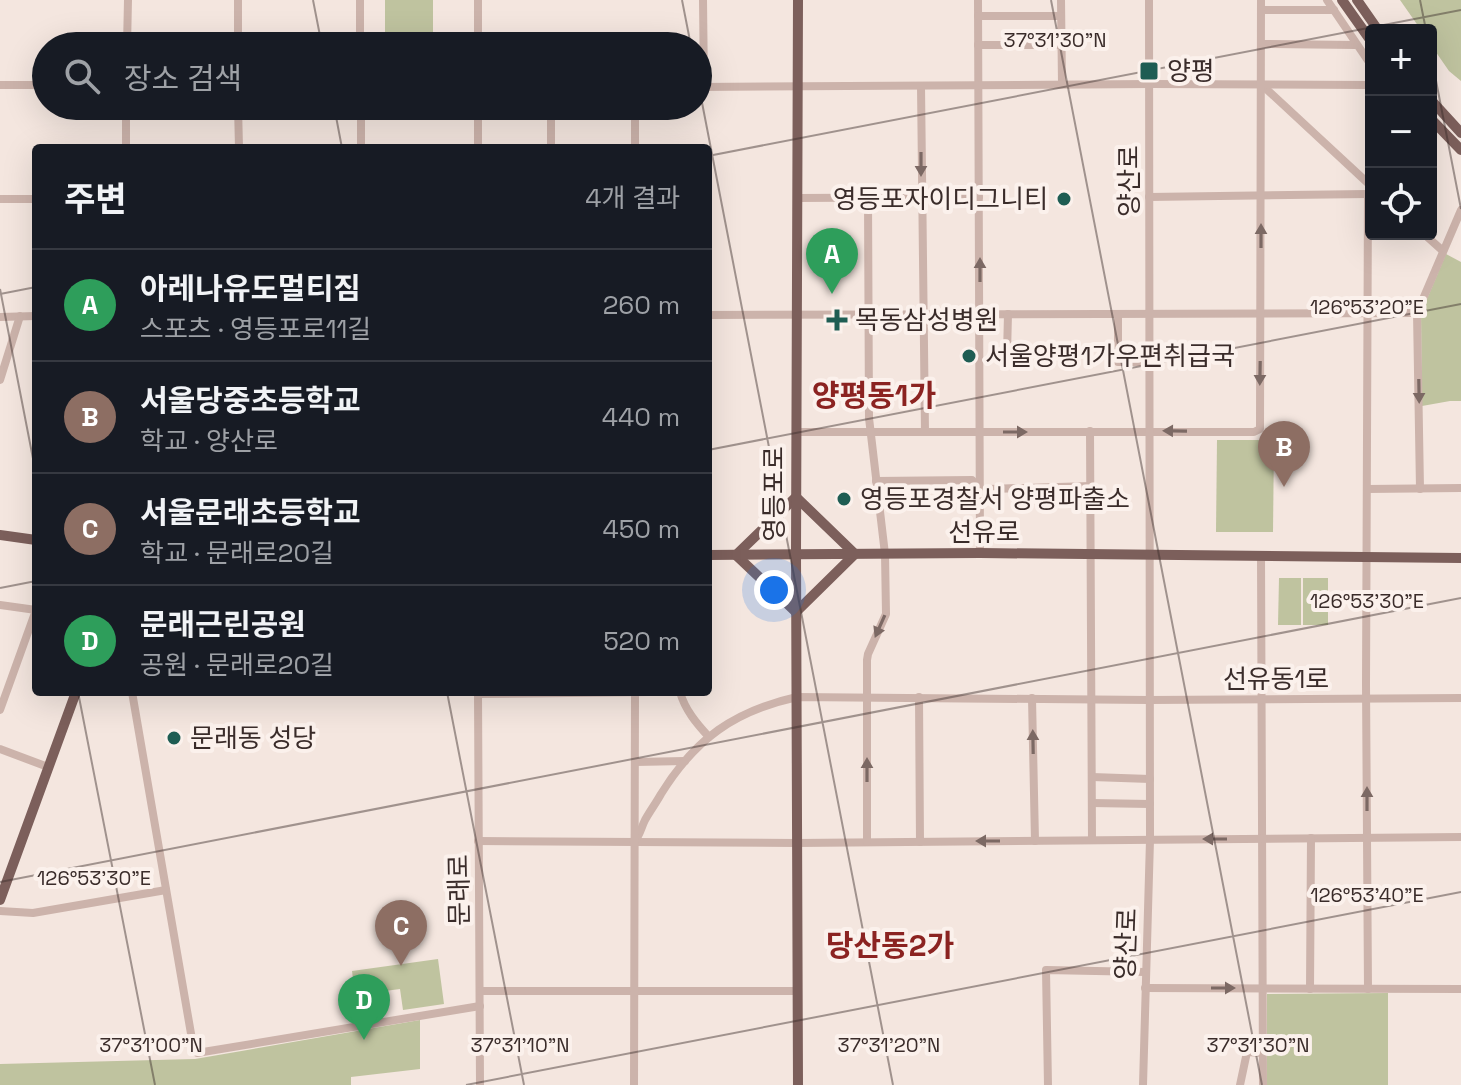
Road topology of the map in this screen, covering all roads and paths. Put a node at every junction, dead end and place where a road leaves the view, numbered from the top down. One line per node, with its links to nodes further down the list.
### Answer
1 (128, 0): 18 (street)
2 (238, 0): 19 (street)
3 (360, 0): 20 (street)
4 (478, 0): 21 (street)
5 (703, 0): 22 (street)
6 (798, 0): 38 (main road, 영등포로)
7 (978, 0): 15 (street)
8 (1061, 0): 16 (street)
9 (1149, 0): 30 (street, 양산로)
10 (1327, 0): 14 (street)
11 (1342, 0): 23 (main road)
12 (1357, 0): 17 (main road)
13 (1261, 5): 14 (street); 24 (street)
14 (1334, 10): 27 (street)
15 (978, 16): 16 (street); 25 (street)
16 (1061, 16): 26 (street)
17 (1374, 24)
18 (127, 32)
19 (238, 32)
20 (360, 32)
21 (478, 32)
22 (702, 32)
23 (1365, 33)
24 (1261, 44): 27 (street); 31 (street)
25 (978, 45): 26 (street); 35 (street)
26 (1061, 45): 29 (street)
27 (1356, 45): 28 (street)
28 (1365, 57)
29 (1062, 84): 30 (street); 35 (street)
30 (1150, 84): 31 (street); 59 (street, 양산로)
31 (1260, 84): 32 (street); 55 (street); 60 (street)
32 (1365, 84)
33 (0, 85): 34 (street)
34 (32, 85)
35 (978, 85): 36 (street); 58 (street)
36 (921, 86): 38 (street); 57 (street, one-way to 57)
37 (712, 87): 38 (street)
38 (797, 87): 61 (main road, 영등포로)
39 (1437, 107): 47 (main road)
40 (126, 120): 48 (street)
41 (238, 120): 49 (street)
42 (361, 120): 50 (street)
43 (478, 120): 51 (street)
44 (551, 120): 52 (street)
45 (635, 120): 53 (street)
46 (1437, 125): 54 (main road)
47 (1461, 133)
48 (126, 144)
49 (239, 144)
50 (361, 144)
51 (478, 144)
52 (551, 144)
53 (635, 144)
54 (1461, 150)
55 (1365, 185)
56 (1365, 190): 60 (street)
57 (921, 197): 58 (street); 62 (street); 71 (street)
58 (979, 197): 72 (street, one-way to 58)
59 (1149, 197): 60 (street); 75 (street, 양산로)
60 (1261, 197): 76 (street, one-way to 60)
61 (798, 198): 62 (street); 78 (main road, 영등포로)
62 (868, 198): 79 (street)
63 (0, 199): 64 (street)
64 (32, 199)
65 (1461, 210): 68 (street)
66 (1369, 240): 69 (street)
67 (1431, 240): 68 (street)
68 (1443, 251): 70 (street)
69 (1367, 313): 70 (street); 76 (street); 96 (street)
70 (1417, 313): 97 (street, one-way to 97)
71 (924, 314): 72 (street); 79 (street); 90 (street)
72 (980, 314): 73 (street); 91 (street)
73 (1008, 314): 74 (street); 83 (street)
74 (1118, 314): 75 (street); 84 (street)
75 (1149, 314): 76 (street); 84 (street, 양산로)
76 (1261, 314): 87 (street, one-way to 87)
77 (712, 315): 78 (street)
78 (798, 315): 79 (street); 88 (main road, 영등포로)
79 (867, 315): 89 (street)
80 (20, 316): 81 (street); 82 (street); 85 (street)
81 (32, 316)
82 (0, 317)
83 (1007, 354)
84 (1149, 362): 87 (street, 양산로)
85 (0, 380)
86 (1090, 431): 87 (street); 91 (street, one-way to 86); 93 (street)
87 (1148, 431): 108 (street, 양산로)
88 (797, 432): 89 (street); 98 (main road, 영등포로)
89 (870, 432): 90 (street); 92 (street)
90 (925, 432): 91 (street)
91 (980, 432): 95 (street)
92 (876, 481): 95 (street); 104 (street)
93 (1091, 486): 95 (street); 105 (street)
94 (1461, 488): 97 (street)
95 (980, 489): 101 (street)
96 (1367, 489): 97 (street); 110 (street)
97 (1420, 489)
98 (796, 497): 102 (main road, 영등포로); 103 (main road); 107 (main road)
99 (0, 535): 100 (main road)
100 (32, 539)
101 (980, 553): 104 (main road, 선유로); 105 (main road, 선유로)
102 (796, 554): 103 (main road, 선유로); 107 (main road, 선유로); 114 (main road, 영등포로)
103 (855, 554): 104 (main road, 선유로); 114 (main road)
104 (885, 554): 122 (street, one-way to 122)
105 (1091, 554): 108 (main road, 선유로); 127 (street)
106 (712, 555): 107 (main road, 선유로)
107 (736, 555): 114 (main road)
108 (1149, 555): 109 (main road, 선유로); 129 (street, 양산로)
109 (1261, 556): 110 (main road, 선유로); 128 (street)
110 (1367, 557): 111 (main road, 선유로); 125 (street)
111 (1461, 558)
112 (0, 605): 113 (street)
113 (32, 609)
114 (796, 612): 121 (main road, 영등포로)
115 (32, 621): 130 (street)
116 (75, 696): 135 (main road)
117 (133, 696): 152 (street)
118 (478, 696): 146 (street, 문래로)
119 (635, 696): 134 (street)
120 (681, 696): 131 (street)
121 (797, 697): 122 (street, 선유동1로); 131 (street, 선유동1로); 151 (main road, 영등포로)
122 (867, 697): 123 (street, 선유동1로); 149 (street, one-way to 122)
123 (919, 697): 124 (street, 선유동1로); 150 (street)
124 (1032, 698): 127 (street, 선유동1로); 147 (street, one-way to 124)
125 (1366, 698): 126 (street, 선유동1로); 128 (street, 선유동1로); 142 (street, one-way to 125)
126 (1461, 698)
127 (1092, 699): 129 (street, 선유동1로); 136 (street)
128 (1262, 699): 129 (street, 선유동1로); 143 (street)
129 (1149, 700): 137 (street, 양산로)
130 (0, 710)
131 (709, 737): 133 (street, 선유동1로)
132 (0, 749): 135 (street)
133 (685, 761): 134 (street); 148 (street, 선유동1로)
134 (635, 762): 148 (street)
135 (48, 767): 153 (main road)
136 (1092, 777): 137 (street); 138 (street)
137 (1150, 779): 139 (street, 양산로)
138 (1092, 803): 139 (street); 144 (street)
139 (1150, 804): 145 (street, 양산로)
140 (1461, 837): 142 (street)
141 (1311, 838): 142 (street); 143 (street); 158 (street)
142 (1368, 838): 159 (street)
143 (1263, 839): 145 (street, one-way to 145); 157 (street)
144 (1092, 840): 145 (street); 147 (street)
145 (1150, 840): 155 (street, 양산로)
146 (478, 841): 148 (street); 161 (street, 문래로)
147 (1035, 841): 150 (street, one-way to 150)
148 (634, 842): 151 (street); 162 (street)
149 (867, 842): 150 (street); 151 (street)
150 (920, 842)
151 (797, 843): 163 (main road, 영등포로)
152 (166, 890): 154 (street); 164 (street)
153 (0, 897)
154 (0, 911)
155 (1145, 972): 156 (street, 양산로); 169 (street)
156 (1145, 988): 157 (street, one-way to 157); 170 (street, 양산로)
157 (1263, 988): 158 (street); 165 (street)
158 (1310, 989): 159 (street)
159 (1368, 989): 160 (street)
160 (1461, 989)
161 (480, 991): 162 (street); 164 (street, 문래로)
162 (634, 991): 163 (street); 167 (street)
163 (798, 991): 168 (main road, 영등포로)
164 (480, 1006): 166 (street, 문래로)
165 (1263, 1053): 171 (street); 172 (street)
166 (480, 1085)
167 (634, 1085)
168 (798, 1085)
169 (1048, 1085)
170 (1143, 1085)
171 (1240, 1085)
172 (1263, 1085)

